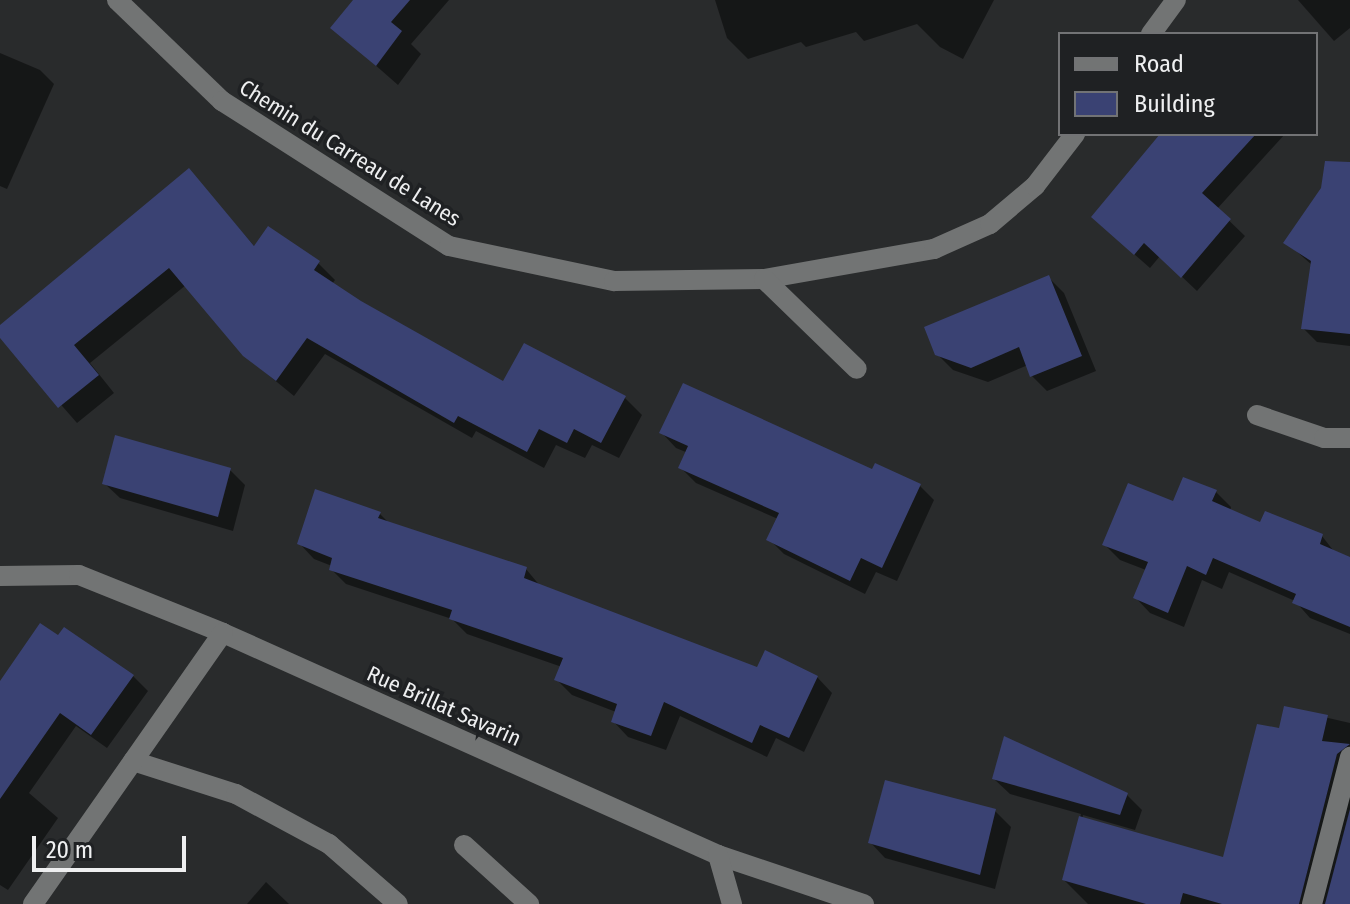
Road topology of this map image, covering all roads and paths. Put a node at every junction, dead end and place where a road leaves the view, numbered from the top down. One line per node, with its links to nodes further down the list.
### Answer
1 (117, 0): 5 (street, Chemin du Carreau de Lanes)
2 (1176, 0): 3 (street)
3 (1152, 32)
4 (1073, 136): 5 (street, Chemin du Carreau de Lanes)
5 (764, 279): 6 (street)
6 (857, 369)
7 (1257, 415): 8 (street)
8 (1350, 438)
9 (0, 576): 10 (street, Rue Brillat Savarin)
10 (223, 633): 12 (street); 14 (street, Rue Brillat Savarin)
11 (1350, 757): 20 (street)
12 (133, 761): 15 (street); 16 (street)
13 (464, 845): 17 (street)
14 (718, 855): 18 (street); 19 (street, Rue Brillat Savarin)
15 (33, 904)
16 (398, 904)
17 (529, 904)
18 (732, 904)
19 (864, 904)
20 (1312, 904)

